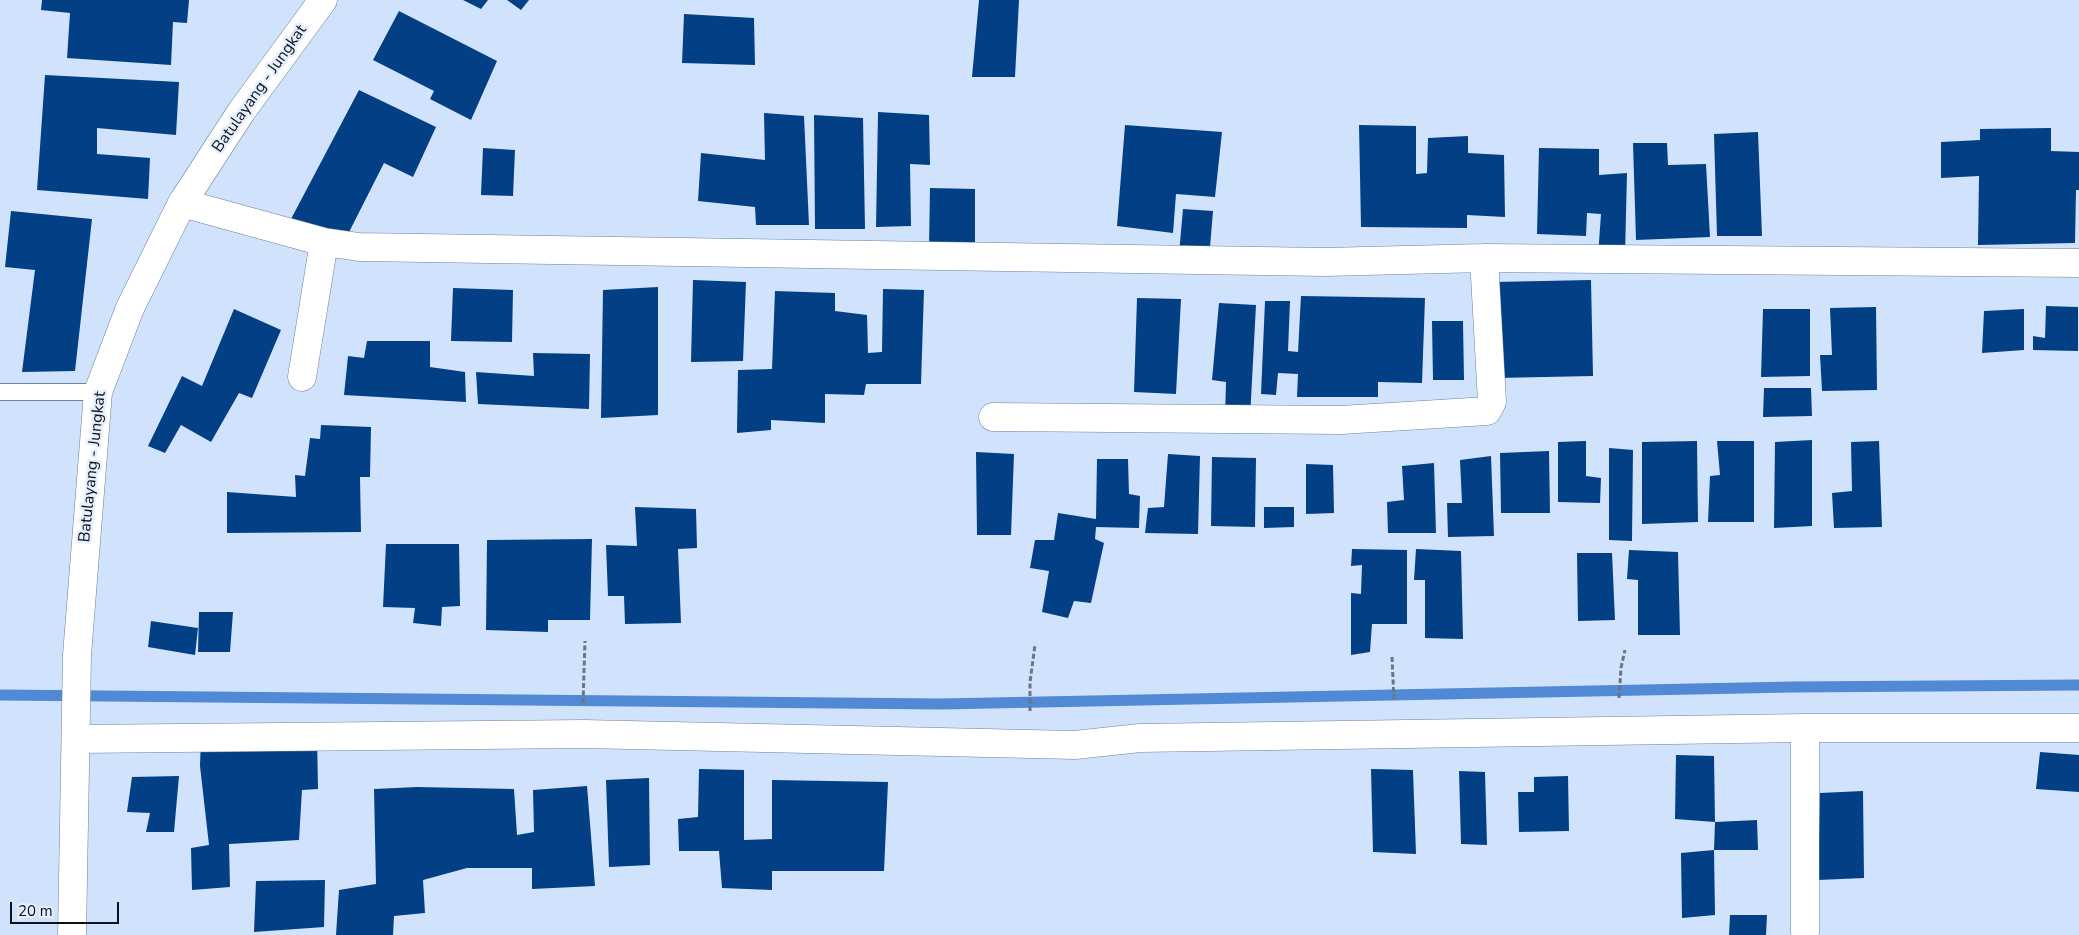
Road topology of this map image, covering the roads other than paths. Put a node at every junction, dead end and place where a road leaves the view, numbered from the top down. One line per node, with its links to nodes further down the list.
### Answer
1 (323, 0): 2 (main road, Batulayang - Jungkat)
2 (182, 203): 3 (main road); 8 (main road, Batulayang - Jungkat)
3 (324, 242): 4 (main road); 6 (main road)
4 (1484, 258): 5 (main road); 9 (main road)
5 (2079, 263)
6 (302, 377)
7 (0, 392): 8 (lane)
8 (98, 392): 12 (main road, Batulayang - Jungkat)
9 (993, 417)
10 (1805, 728): 11 (main road); 12 (main road); 13 (main road)
11 (2079, 728)
12 (76, 739): 14 (main road, Batulayang - Jungkat)
13 (1805, 932)
14 (72, 935)

